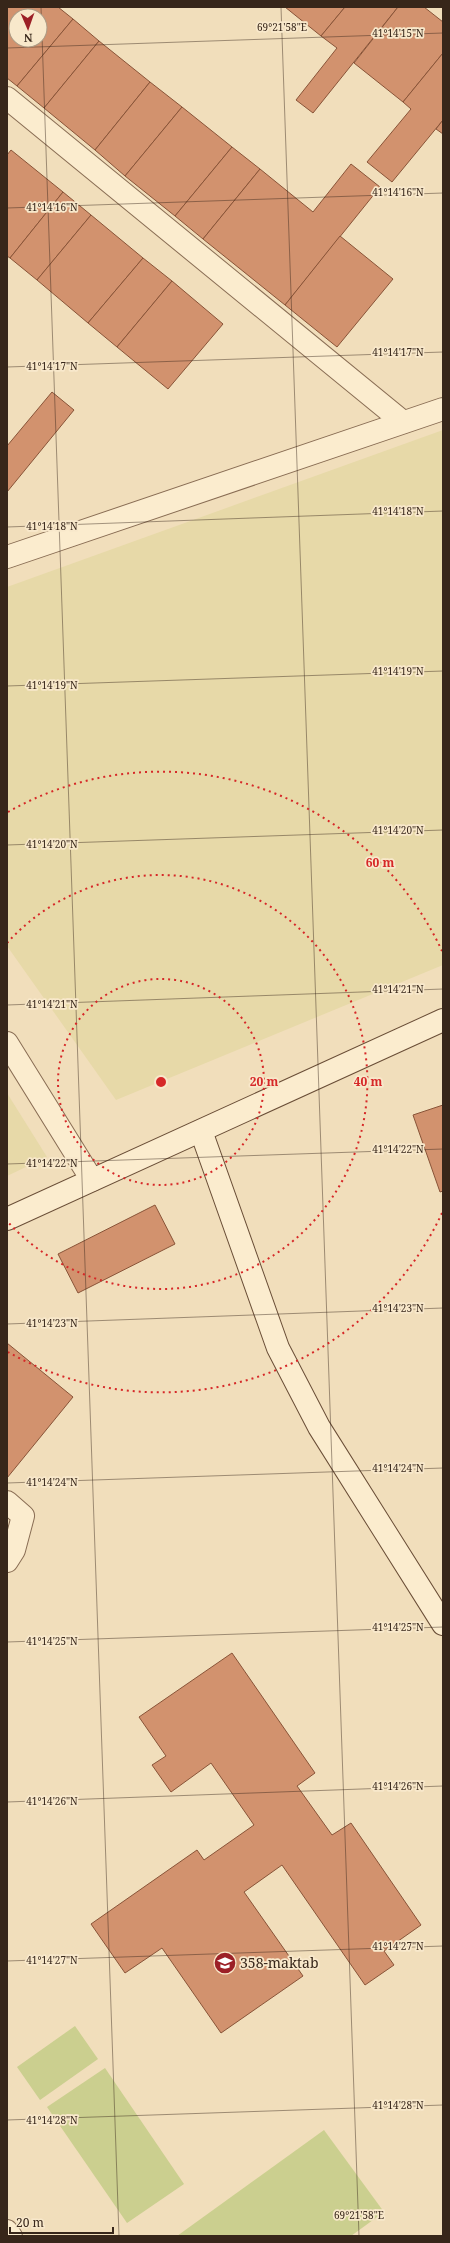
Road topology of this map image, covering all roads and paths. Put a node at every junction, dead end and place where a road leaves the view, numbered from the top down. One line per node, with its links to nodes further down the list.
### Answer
1 (7, 98): 3 (street)
2 (443, 409): 3 (street)
3 (403, 422): 4 (street)
4 (7, 557)
5 (443, 1020): 7 (street)
6 (7, 1043): 8 (street)
7 (201, 1131): 8 (street); 12 (street)
8 (92, 1180): 9 (street)
9 (7, 1219)
10 (7, 1502): 11 (street)
11 (7, 1561)
12 (443, 1624)
13 (7, 2230): 14 (lane)
14 (12, 2236)

